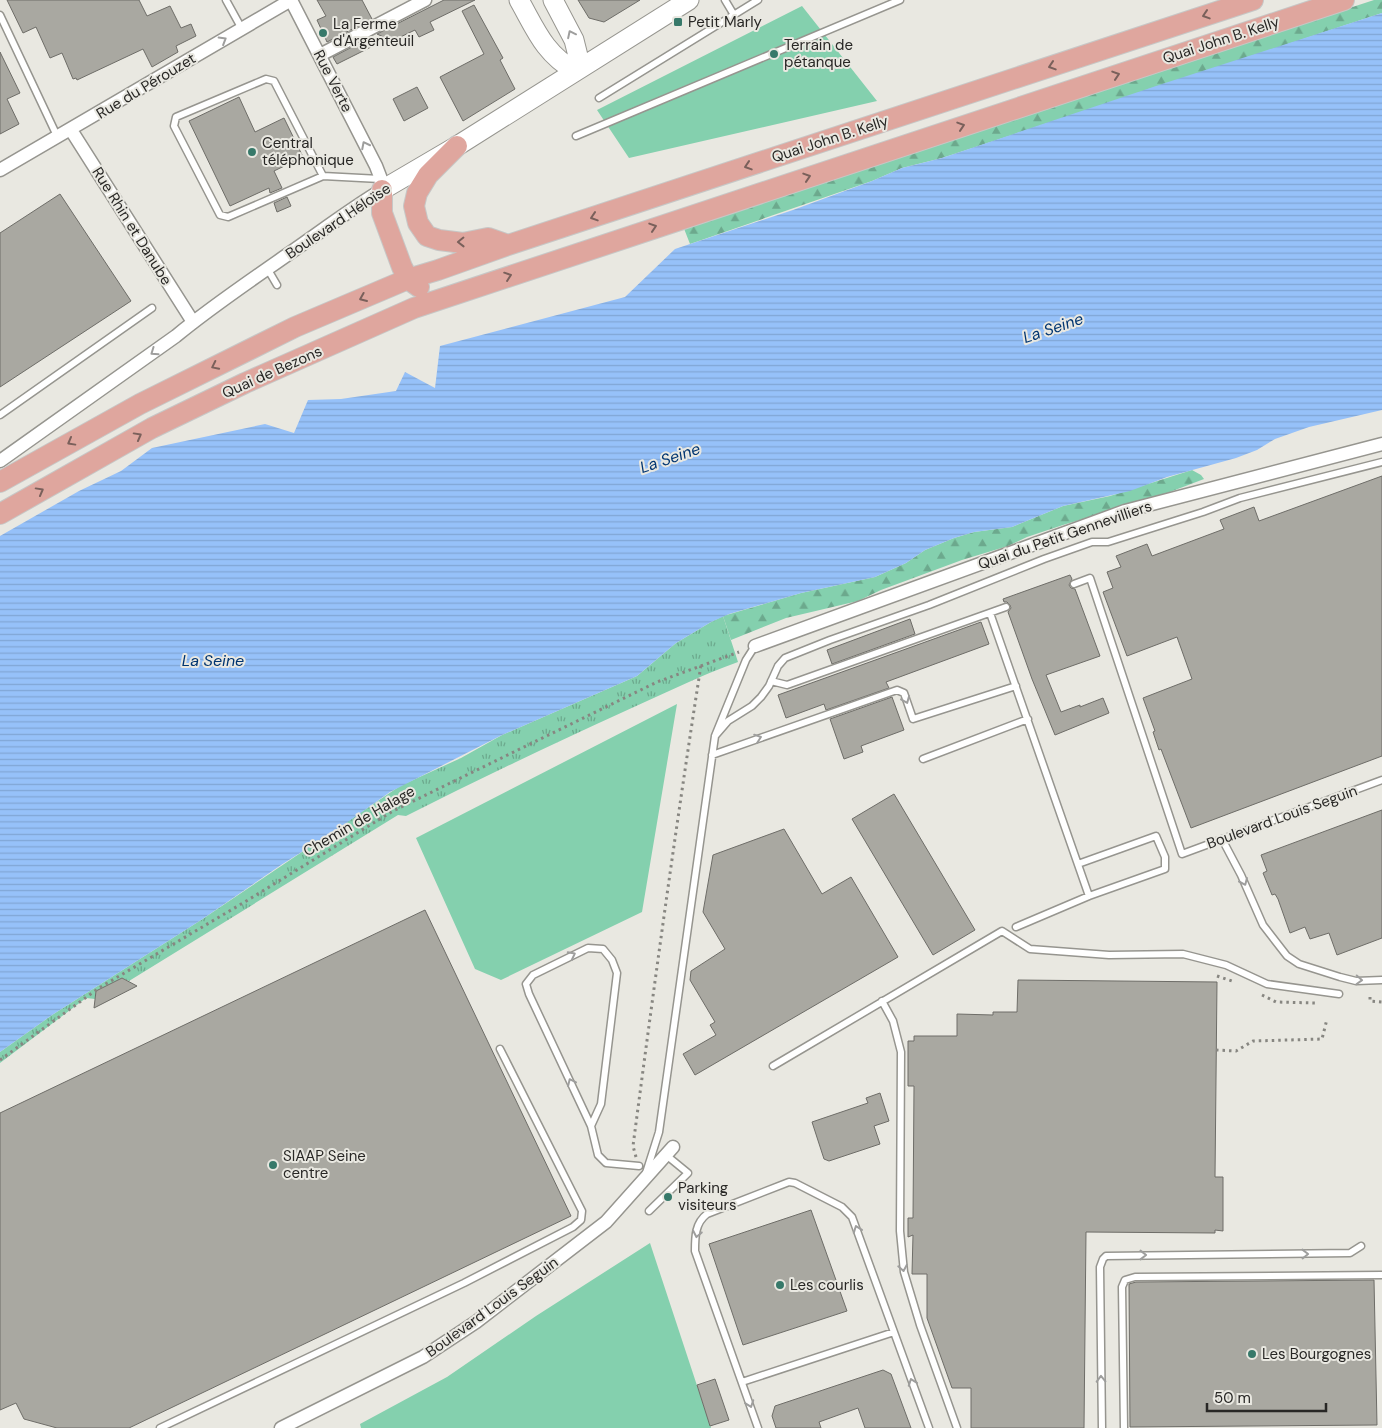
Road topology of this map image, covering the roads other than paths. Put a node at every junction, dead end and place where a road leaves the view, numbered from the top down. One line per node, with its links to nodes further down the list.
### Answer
1 (226, 0): 14 (lane)
2 (291, 0): 14 (street, Rue du Pérouzet); 15 (street, Rue Verte)
3 (426, 0): 15 (street)
4 (519, 0): 16 (main road)
5 (552, 0): 16 (main road, one-way to 5)
6 (689, 0): 16 (main road, Boulevard Héloïse)
7 (725, 0): 13 (lane)
8 (758, 0): 13 (lane)
9 (900, 0): 19 (lane)
10 (1253, 0): 25 (main road, Quai John B. Kelly, one-way to 25)
11 (1344, 0): 26 (main road, Quai John B. Kelly, one-way to 11)
12 (0, 15): 20 (lane)
13 (734, 16): 17 (lane)
14 (242, 29): 18 (street, Rue du Pérouzet, one-way to 14)
15 (320, 55): 24 (street, Rue Verte, one-way to 15)
16 (576, 71): 21 (main road, Boulevard Héloïse)
17 (599, 98)
18 (71, 130): 20 (street, Rue du Pérouzet); 33 (street, Rue Rhin et Danube)
19 (576, 136)
20 (58, 138): 22 (street, Rue du Pérouzet)
21 (457, 146): 24 (main road, Boulevard Héloïse); 25 (main road, one-way to 21)
22 (0, 170)
23 (323, 176): 23 (lane); 24 (lane)
24 (382, 184): 27 (street, Boulevard Héloïse); 28 (main road)
25 (508, 245): 28 (main road, Quai John B. Kelly)
26 (557, 259): 30 (main road, Quai de Bezons, one-way to 26)
27 (267, 268): 29 (lane); 33 (street, Boulevard Héloïse)
28 (408, 280): 30 (main road); 32 (main road); 38 (main road, Quai de Bezons, one-way to 38)
29 (276, 285)
30 (446, 297): 32 (main road, Quai de Bezons)
31 (152, 308): 34 (lane)
32 (396, 316): 39 (main road, Quai de Bezons, one-way to 32)
33 (193, 322): 36 (street, Boulevard Héloïse, one-way to 36)
34 (0, 415)
35 (1382, 444): 43 (street, Quai du Petit Gennevilliers)
36 (0, 461)
37 (1382, 462): 44 (lane)
38 (0, 482)
39 (0, 514)
40 (1074, 584): 51 (lane, Boulevard Louis Seguin)
41 (1006, 607): 42 (lane)
42 (990, 613): 44 (lane); 45 (lane)
43 (755, 646): 47 (lane)
44 (771, 681): 47 (lane)
45 (1016, 686): 46 (lane); 48 (lane, one-way to 45)
46 (1028, 720): 49 (lane); 52 (lane)
47 (715, 736): 48 (lane)
48 (712, 755): 63 (lane)
49 (923, 759)
50 (1382, 780): 51 (lane, Boulevard Louis Seguin)
51 (1222, 839): 55 (lane, one-way to 55)
52 (1078, 864): 53 (lane); 53 (lane)
53 (1089, 896): 54 (lane)
54 (1016, 927)
55 (1382, 980)
56 (1339, 994): 57 (lane)
57 (882, 1001): 59 (lane); 73 (lane, one-way to 73)
58 (500, 1049): 69 (lane)
59 (773, 1066)
60 (591, 1126): 60 (lane, one-way to 60); 62 (lane)
61 (669, 1151): 63 (street, Boulevard Louis Seguin); 64 (lane)
62 (639, 1166)
63 (644, 1181): 70 (street, Boulevard Louis Seguin)
64 (649, 1211)
65 (1361, 1246): 74 (lane, one-way to 65)
66 (1382, 1275): 75 (lane)
67 (894, 1332): 68 (lane); 68 (lane, one-way to 68); 72 (lane, one-way to 67)
68 (742, 1382): 71 (lane, one-way to 71)
69 (160, 1428)
70 (281, 1428)
71 (758, 1428)
72 (929, 1428)
73 (957, 1428)
74 (1102, 1428)
75 (1124, 1428)

